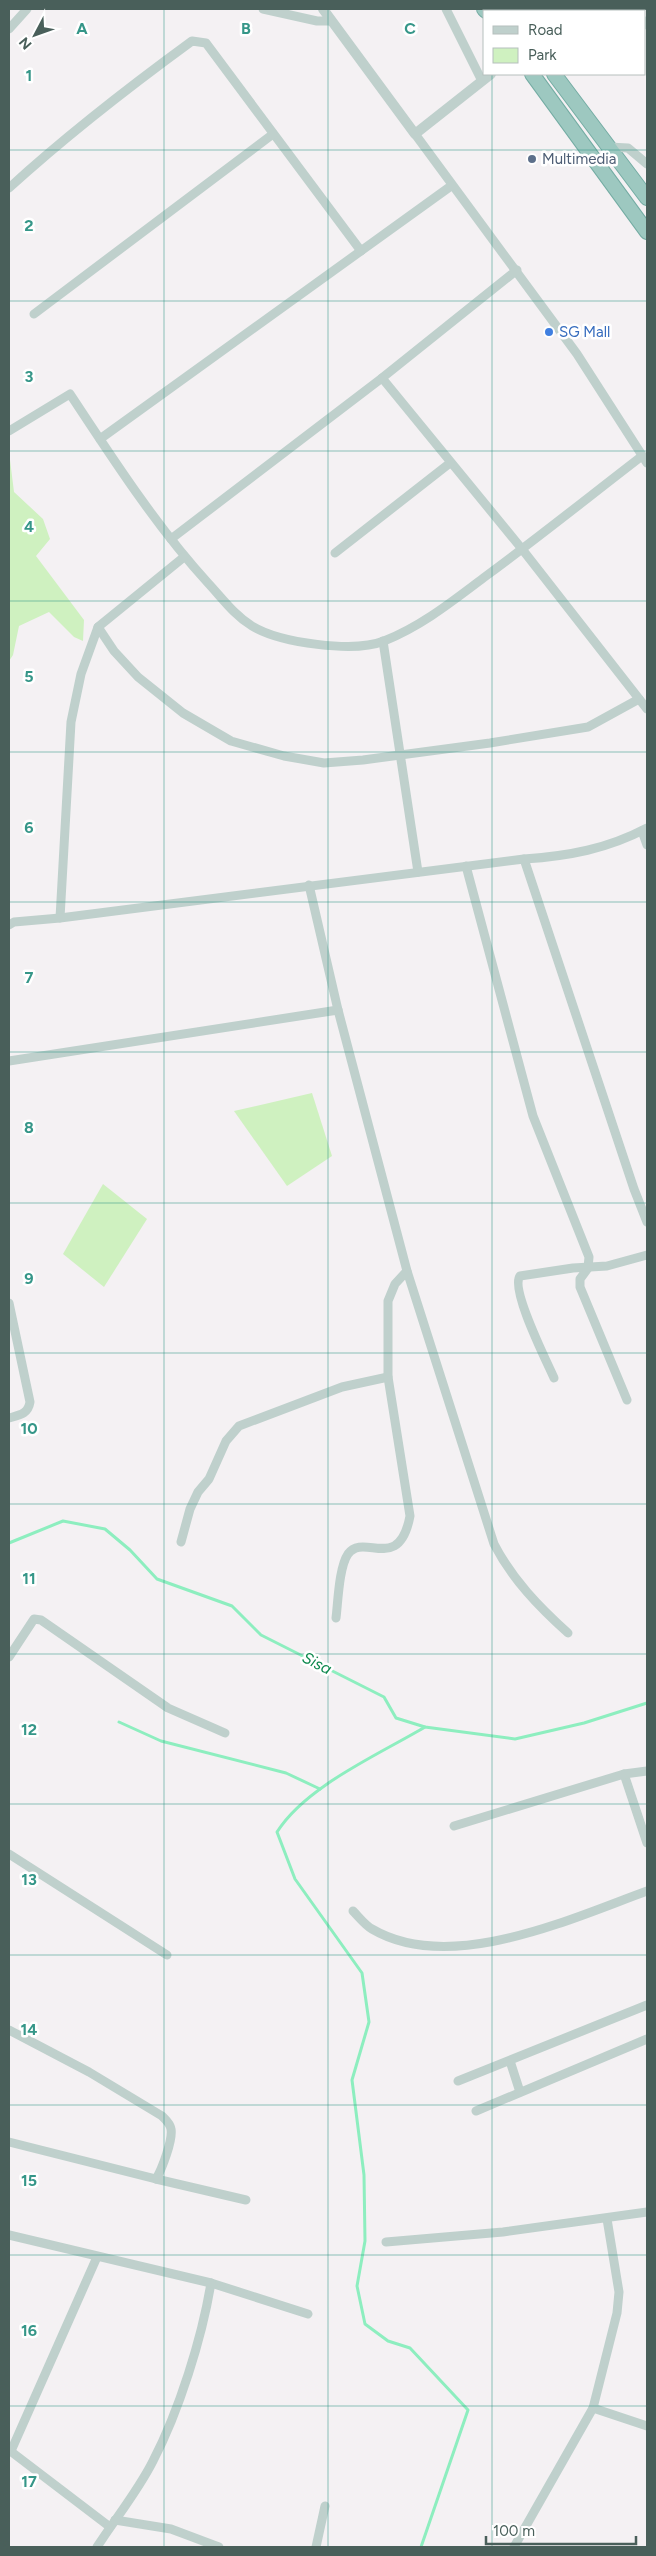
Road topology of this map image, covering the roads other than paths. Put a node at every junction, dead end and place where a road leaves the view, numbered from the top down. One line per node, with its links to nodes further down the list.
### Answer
1 (27, 9): 6 (street)
2 (263, 9): 5 (street)
3 (323, 9): 5 (street)
4 (446, 9): 10 (street)
5 (331, 21): 12 (street)
6 (9, 28)
7 (490, 75): 10 (street)
8 (533, 75): 18 (highway)
9 (555, 75): 13 (highway)
10 (482, 81): 12 (street)
11 (273, 134): 16 (street); 19 (street); 21 (street)
12 (415, 134): 15 (street)
13 (609, 147): 14 (street); 17 (highway)
14 (647, 164)
15 (451, 186): 19 (street); 20 (street)
16 (9, 188)
17 (647, 198)
18 (647, 232)
19 (361, 251): 24 (street)
20 (516, 270): 22 (street); 25 (street)
21 (34, 314)
22 (382, 378): 26 (street); 27 (street)
23 (9, 431): 24 (street)
24 (100, 439): 27 (street)
25 (645, 459): 28 (street)
26 (450, 463): 28 (street); 29 (street)
27 (171, 539): 30 (street)
28 (522, 549): 32 (street); 33 (street)
29 (335, 552)
30 (184, 557): 31 (street); 32 (street)
31 (98, 627): 35 (street); 42 (street)
32 (383, 641): 35 (street)
33 (639, 699): 34 (street); 35 (street)
34 (647, 709)
35 (400, 755): 40 (street)
36 (644, 829): 37 (street); 38 (street)
37 (647, 846)
38 (524, 859): 39 (street); 46 (street)
39 (466, 866): 40 (street); 48 (street)
40 (418, 872): 41 (street)
41 (309, 886): 42 (street); 44 (street)
42 (60, 918): 43 (street)
43 (11, 921)
44 (338, 1010): 45 (street); 49 (street)
45 (9, 1061)
46 (647, 1222)
47 (647, 1255): 48 (street)
48 (588, 1268): 52 (street); 53 (street)
49 (407, 1271): 51 (street); 57 (street)
50 (9, 1303): 54 (street)
51 (388, 1377): 55 (street); 56 (street)
52 (554, 1378)
53 (627, 1400)
54 (9, 1418)
55 (181, 1542)
56 (336, 1618)
57 (568, 1633)
58 (9, 1657): 59 (street)
59 (225, 1733)
60 (647, 1770): 61 (street)
61 (624, 1774): 62 (street); 63 (street)
62 (454, 1826)
63 (647, 1843)
64 (9, 1854): 67 (street)
65 (647, 1891): 66 (street)
66 (353, 1911)
67 (168, 1956)
68 (647, 2005): 71 (street)
69 (9, 2030): 76 (street)
70 (647, 2039): 73 (street)
71 (510, 2061): 72 (street); 73 (street)
72 (458, 2081)
73 (520, 2092): 74 (street)
74 (476, 2111)
75 (9, 2142): 76 (street)
76 (156, 2179): 77 (street)
77 (246, 2200)
78 (647, 2212): 79 (street)
79 (607, 2219): 81 (street); 85 (street)
80 (9, 2235): 82 (street)
81 (386, 2242)
82 (97, 2257): 83 (street); 87 (street)
83 (211, 2283): 84 (street); 89 (street)
84 (308, 2314)
85 (593, 2408): 86 (street); 93 (street)
86 (647, 2426)
87 (10, 2450): 89 (street)
88 (325, 2506): 92 (street)
89 (112, 2524): 90 (street); 91 (street)
90 (96, 2547)
91 (219, 2547)
92 (316, 2547)
93 (514, 2547)

